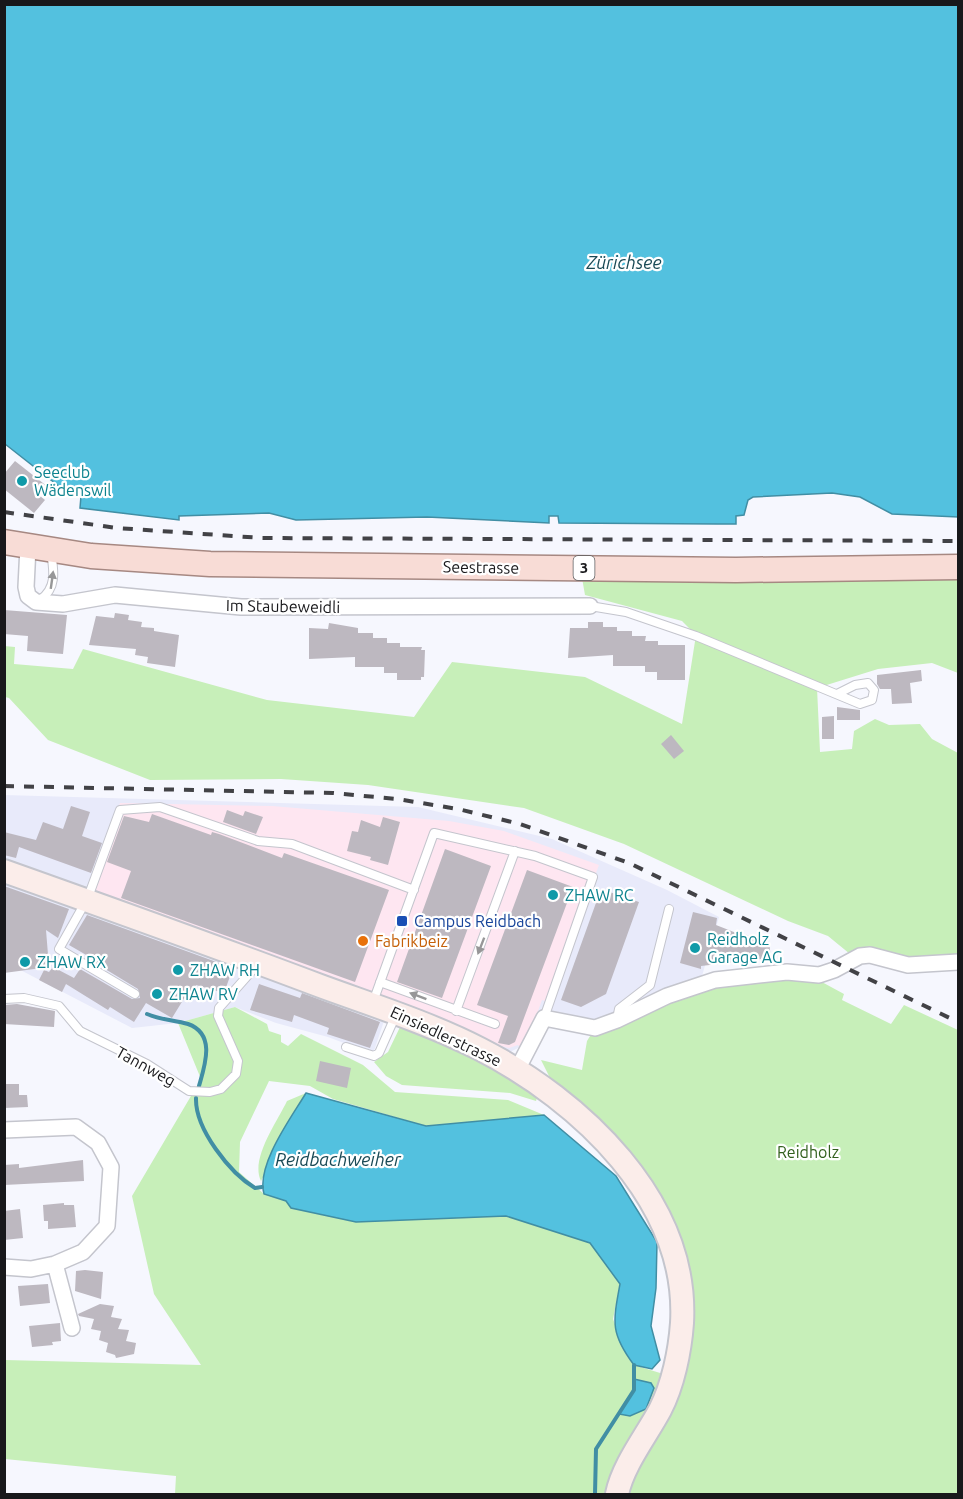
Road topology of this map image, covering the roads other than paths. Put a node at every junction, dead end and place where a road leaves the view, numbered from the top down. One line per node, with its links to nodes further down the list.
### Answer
1 (4, 542): 2 (main road, Seestrasse / 3)
2 (39, 549): 3 (main road, Seestrasse / 3); 4 (street); 4 (lane, one-way to 2)
3 (958, 567)
4 (36, 602): 5 (street, Im Staubeweidli)
5 (590, 606): 6 (lane)
6 (837, 694)
7 (515, 851): 9 (lane); 17 (lane, one-way to 17); 19 (lane)
8 (4, 871): 10 (main road, Einsiedlerstrasse)
9 (414, 890): 10 (lane); 14 (lane)
10 (85, 900): 12 (main road, Einsiedlerstrasse); 15 (lane)
11 (669, 909): 20 (lane)
12 (260, 961): 14 (main road, Einsiedlerstrasse); 16 (lane, Tannweg)
13 (958, 962): 20 (street)
14 (376, 992): 17 (lane, one-way to 14); 18 (main road, Einsiedlerstrasse)
15 (135, 994)
16 (4, 999)
17 (456, 1011): 21 (lane)
18 (397, 1012): 22 (lane); 23 (main road, Einsiedlerstrasse)
19 (544, 1018): 20 (street); 23 (street)
20 (622, 1018)
21 (495, 1024)
22 (346, 1047)
23 (517, 1070): 28 (main road, Einsiedlerstrasse)
24 (4, 1130): 25 (street)
25 (55, 1264): 26 (street); 27 (street)
26 (4, 1267)
27 (72, 1328)
28 (617, 1494)

